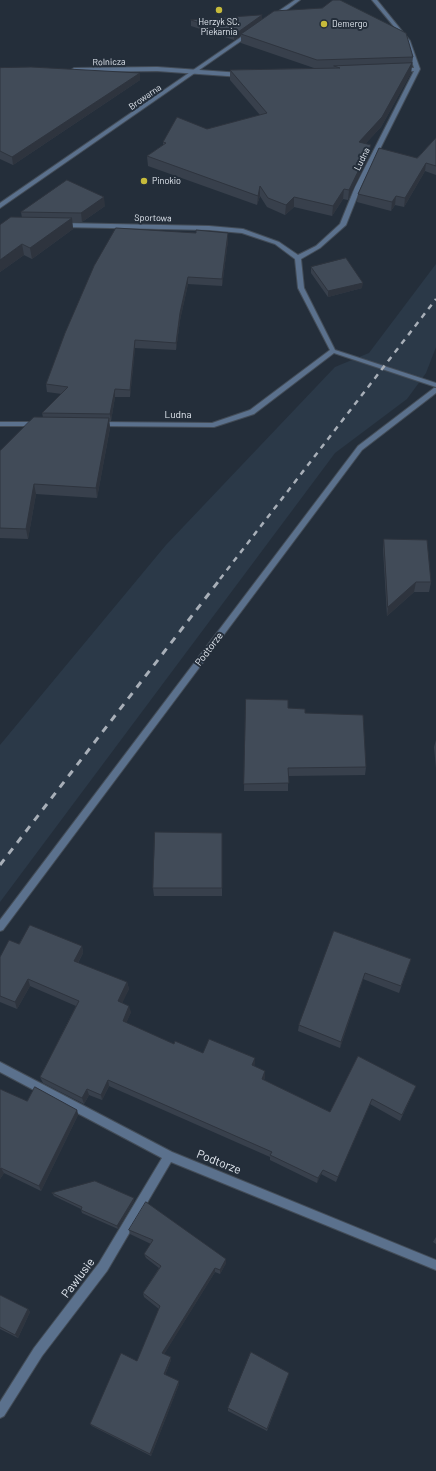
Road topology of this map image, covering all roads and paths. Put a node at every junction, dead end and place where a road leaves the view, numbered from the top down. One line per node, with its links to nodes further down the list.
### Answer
1 (298, 0): 3 (street)
2 (374, 0): 5 (street)
3 (272, 18)
4 (253, 32): 8 (street, Browarna)
5 (417, 69): 7 (street); 12 (street, Ludna)
6 (68, 70): 8 (street, Rolnicza)
7 (394, 70)
8 (194, 73): 9 (street); 10 (street, Browarna)
9 (248, 75)
10 (0, 206)
11 (53, 225): 12 (street, Sportowa)
12 (298, 258): 13 (street)
13 (333, 351): 14 (street); 18 (street, Ludna)
14 (436, 385)
15 (436, 390): 19 (street, Podtorze)
16 (0, 424): 17 (street)
17 (44, 424)
18 (91, 424)
19 (0, 927)
20 (0, 1067): 21 (street, Podtorze)
21 (169, 1156): 22 (street, Podtorze); 23 (street, Pawlusie)
22 (436, 1265)
23 (0, 1412)

